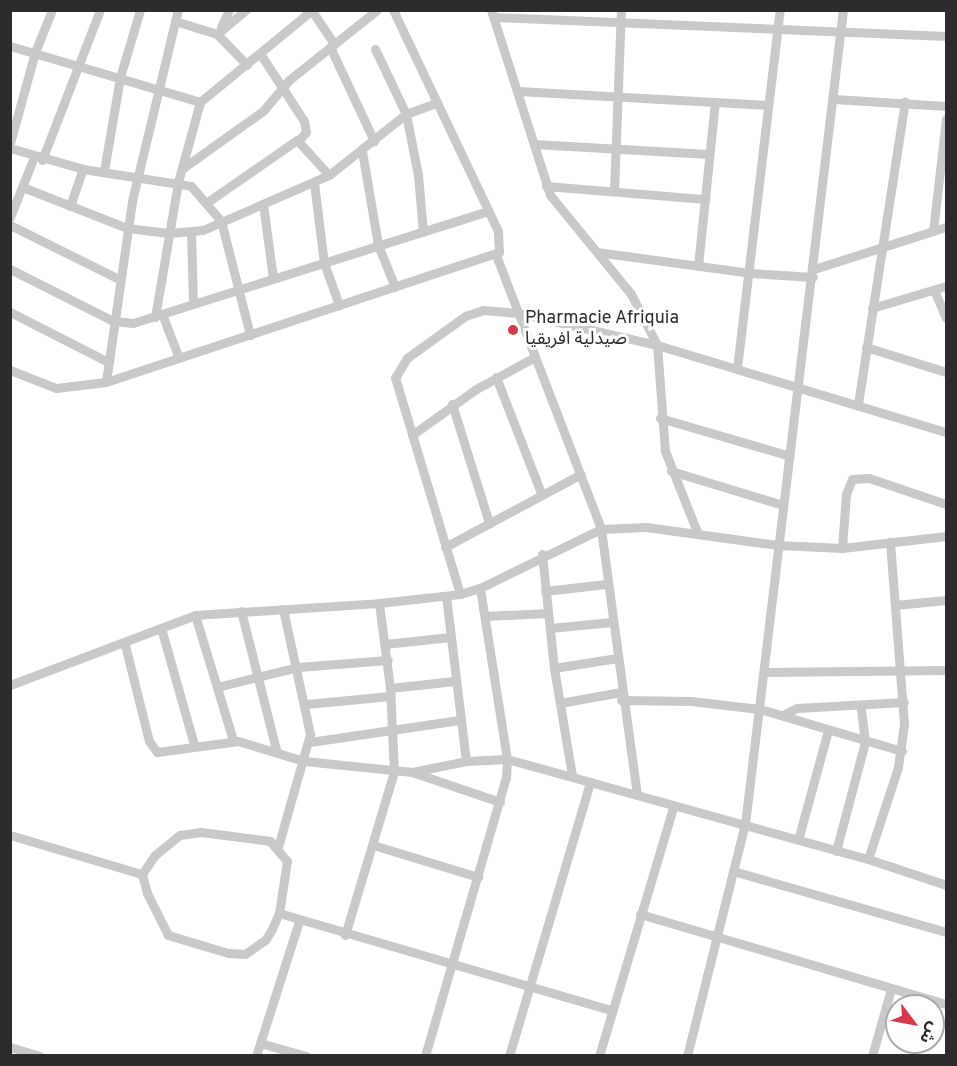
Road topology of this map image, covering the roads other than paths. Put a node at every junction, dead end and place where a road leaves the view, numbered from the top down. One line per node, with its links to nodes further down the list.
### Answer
1 (52, 10): 23 (street)
2 (100, 10): 25 (street)
3 (140, 10): 27 (street)
4 (178, 10): 14 (street)
5 (229, 10): 17 (street)
6 (246, 10): 17 (street)
7 (377, 10): 20 (street)
8 (393, 10): 36 (street)
9 (621, 10): 15 (street)
10 (780, 10): 16 (street)
11 (843, 10): 18 (street)
12 (312, 11): 20 (street); 24 (street)
13 (492, 14): 15 (street); 30 (street)
14 (176, 21): 17 (street); 29 (street)
15 (620, 22): 16 (street); 31 (street)
16 (777, 29): 18 (street); 37 (street)
17 (219, 31): 26 (street)
18 (840, 31): 19 (street); 32 (street)
19 (946, 36)
20 (332, 45): 28 (street); 42 (street)
21 (10, 46): 23 (street)
22 (375, 50): 39 (street)
23 (35, 52): 25 (street); 44 (street)
24 (261, 55): 26 (street); 28 (street)
25 (81, 64): 27 (street); 48 (street)
26 (247, 65): 33 (street)
27 (120, 77): 29 (street); 51 (street)
28 (284, 86): 41 (street); 49 (street)
29 (157, 88): 33 (street); 53 (street)
30 (518, 91): 31 (street); 43 (street)
31 (617, 95): 34 (street); 45 (street)
32 (834, 99): 35 (street); 81 (street)
33 (200, 102): 49 (street)
34 (715, 102): 37 (street); 47 (street)
35 (905, 102): 38 (street); 74 (street)
36 (436, 103): 39 (street); 63 (street)
37 (768, 105): 80 (street)
38 (946, 106)
39 (406, 114): 42 (street); 71 (street)
40 (946, 119): 69 (street)
41 (299, 140): 52 (street); 60 (street)
42 (374, 141): 46 (street)
43 (534, 144): 45 (street); 56 (street)
44 (10, 145): 48 (street)
45 (615, 149): 47 (street); 58 (street)
46 (362, 151): 52 (street); 73 (street)
47 (709, 154): 59 (street)
48 (38, 158): 50 (street); 57 (street)
49 (183, 168): 54 (street)
50 (82, 169): 51 (street); 62 (street)
51 (104, 171): 53 (street)
52 (329, 175): 55 (street)
53 (138, 177): 54 (street); 68 (street)
54 (178, 182): 60 (street); 72 (street)
55 (314, 183): 61 (street); 77 (street)
56 (546, 186): 58 (street); 75 (street)
57 (25, 188): 62 (street); 64 (street)
58 (614, 191): 59 (street)
59 (705, 199): 78 (street)
60 (206, 203): 65 (street)
61 (263, 204): 65 (street); 82 (street)
62 (70, 206): 68 (street)
63 (488, 211): 71 (street); 76 (street)
64 (10, 217)
65 (221, 221): 70 (street); 86 (street)
66 (10, 225): 83 (street)
67 (946, 227): 69 (street)
68 (127, 228): 72 (street); 83 (street)
69 (933, 231): 74 (street)
70 (191, 232): 72 (street); 88 (street)
71 (423, 232): 73 (street)
72 (169, 233): 93 (street)
73 (378, 245): 77 (street); 85 (street)
74 (882, 247): 81 (street); 90 (street)
75 (597, 252): 78 (street); 97 (street)
76 (495, 255): 85 (street); 92 (street)
77 (324, 263): 82 (street); 89 (street)
78 (698, 267): 80 (street)
79 (10, 269): 95 (street)
80 (750, 273): 81 (street); 102 (street)
81 (813, 273): 107 (street)
82 (273, 278): 86 (street)
83 (119, 279): 95 (street)
84 (946, 285): 87 (street)
85 (395, 287): 89 (street)
86 (237, 289): 88 (street); 96 (street)
87 (934, 290): 90 (street); 94 (street)
88 (193, 302): 93 (street)
89 (339, 305): 96 (street)
90 (872, 309): 98 (street)
91 (10, 312): 101 (street)
92 (519, 313): 97 (street); 99 (street); 112 (street)
93 (158, 315): 95 (street); 100 (street)
94 (946, 318)
95 (113, 321): 101 (street)
96 (250, 335): 100 (street)
97 (657, 345): 102 (street); 110 (street)
98 (866, 347): 104 (street); 108 (street)
99 (535, 357): 105 (street); 115 (street)
100 (179, 358): 106 (street)
101 (106, 361): 106 (street)
102 (737, 368): 107 (street)
103 (10, 370): 106 (street)
104 (946, 372)
105 (496, 377): 109 (street); 116 (street)
106 (106, 382)
107 (798, 389): 108 (street); 113 (street)
108 (858, 404): 111 (street)
109 (452, 405): 112 (street); 119 (street)
110 (660, 418): 113 (street); 114 (street)
111 (946, 432)
112 (412, 435): 125 (street)
113 (790, 456): 118 (street)
114 (671, 471): 118 (street); 121 (street)
115 (581, 474): 116 (street); 120 (street)
116 (541, 494): 119 (street)
117 (946, 504): 126 (street)
118 (783, 505): 124 (street)
119 (489, 524): 125 (street)
120 (601, 529): 121 (street); 127 (street); 128 (street)
121 (697, 532): 124 (street)
122 (946, 536): 123 (street)
123 (890, 542): 126 (street); 135 (street)
124 (778, 545): 126 (street); 153 (street)
125 (445, 547): 131 (street)
126 (842, 548)
127 (543, 554): 129 (street); 130 (street)
128 (606, 585): 130 (street); 141 (street)
129 (480, 588): 131 (street); 140 (street)
130 (545, 591): 138 (street)
131 (460, 594): 132 (street)
132 (446, 596): 134 (street); 144 (street)
133 (946, 600): 135 (street)
134 (379, 603): 136 (street); 145 (street)
135 (895, 605): 151 (street)
136 (283, 609): 137 (street); 149 (street)
137 (241, 611): 139 (street); 154 (street)
138 (548, 613): 140 (street); 143 (street)
139 (195, 615): 142 (street); 157 (street)
140 (486, 616): 175 (street)
141 (612, 622): 143 (street); 147 (street)
142 (161, 628): 146 (street); 172 (street)
143 (550, 628): 150 (street)
144 (451, 637): 145 (street); 155 (street)
145 (385, 644): 148 (street)
146 (125, 645): 156 (street); 172 (street)
147 (617, 658): 150 (street); 159 (street)
148 (387, 660): 149 (street); 158 (street)
149 (298, 668): 154 (street); 161 (street)
150 (554, 668): 162 (street)
151 (901, 670): 152 (street); 153 (street); 160 (street)
152 (946, 670)
153 (765, 672): 164 (street)
154 (256, 677): 157 (street); 174 (street)
155 (455, 681): 158 (street); 166 (street)
156 (10, 685)
157 (217, 687): 169 (street)
158 (390, 692): 161 (street); 167 (street)
159 (621, 696): 162 (street); 164 (street); 182 (street)
160 (904, 702): 163 (street); 173 (street)
161 (306, 704): 170 (street)
162 (560, 704): 180 (street)
163 (861, 707): 165 (street); 171 (street)
164 (760, 709): 165 (street); 185 (street)
165 (783, 715): 168 (street)
166 (459, 720): 167 (street); 177 (street)
167 (394, 729): 170 (street); 178 (street)
168 (828, 730): 171 (street); 187 (street)
169 (233, 740): 172 (street); 174 (street)
170 (310, 742): 176 (street)
171 (865, 742): 173 (street); 190 (street)
172 (194, 745)
173 (902, 751): 191 (street)
174 (277, 753): 176 (street)
175 (507, 759): 177 (street); 180 (street); 183 (street)
176 (304, 761): 178 (street); 189 (street)
177 (466, 761): 179 (street)
178 (394, 772): 179 (street); 188 (street)
179 (412, 772): 183 (street)
180 (572, 776): 181 (street)
181 (590, 782): 182 (street); 203 (street)
182 (637, 795): 184 (street)
183 (500, 802): 194 (street)
184 (673, 807): 185 (street); 197 (street)
185 (744, 824): 187 (street); 192 (street)
186 (10, 835): 193 (street)
187 (798, 840): 190 (street)
188 (373, 845): 194 (street); 200 (street)
189 (278, 847): 193 (street); 196 (street)
190 (837, 851): 191 (street)
191 (868, 860): 195 (street)
192 (733, 871): 199 (street); 201 (street)
193 (142, 874): 196 (street)
194 (478, 877): 202 (street)
195 (946, 885)
196 (279, 913): 198 (street)
197 (640, 914): 201 (street); 206 (street)
198 (299, 921): 200 (street); 207 (street)
199 (946, 932)
200 (345, 934): 202 (street)
201 (716, 938): 204 (street); 215 (street)
202 (452, 964): 203 (street); 212 (street)
203 (529, 987): 206 (street); 213 (street)
204 (891, 989): 205 (street); 216 (street)
205 (946, 1004)
206 (610, 1010): 214 (street)
207 (260, 1043): 210 (street); 211 (street)
208 (10, 1047): 209 (street)
209 (40, 1056)
210 (256, 1056)
211 (306, 1056)
212 (425, 1056)
213 (509, 1056)
214 (599, 1056)
215 (687, 1056)
216 (872, 1056)

